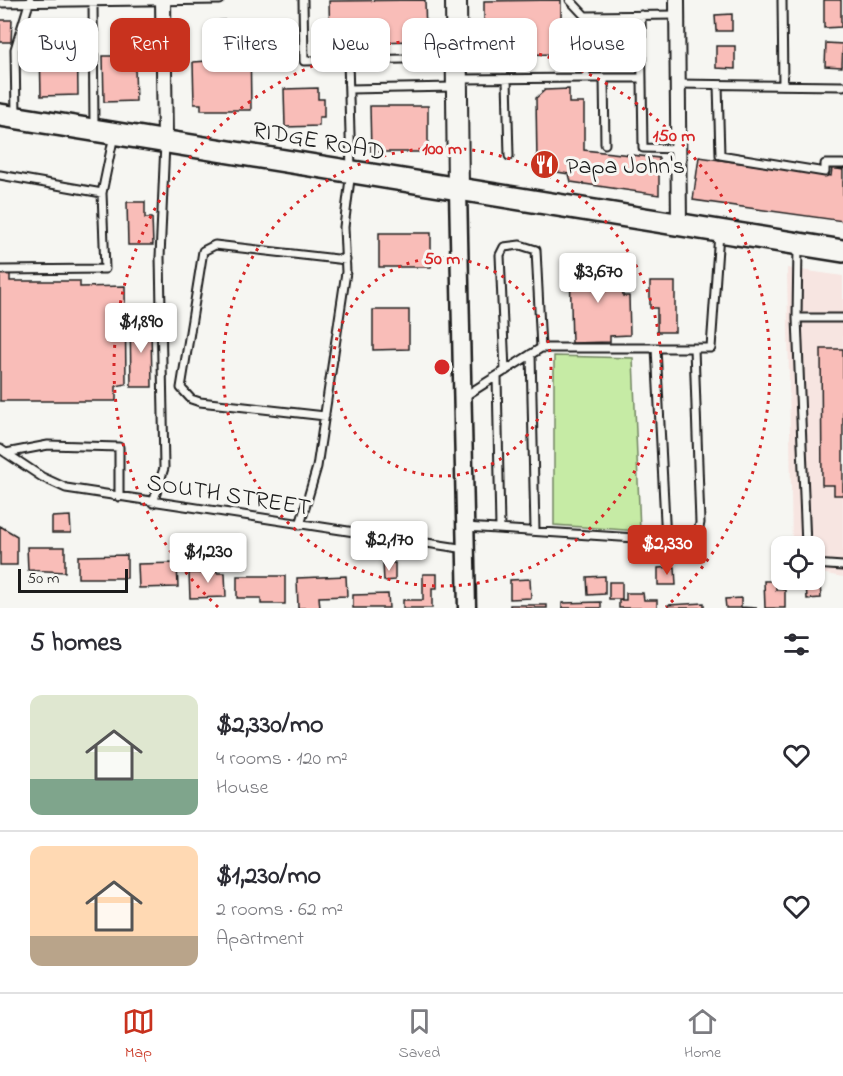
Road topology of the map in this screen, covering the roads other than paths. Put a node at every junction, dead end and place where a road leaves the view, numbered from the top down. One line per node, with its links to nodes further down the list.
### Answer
1 (220, 0): 8 (lane)
2 (303, 0): 15 (lane)
3 (456, 0): 14 (main road)
4 (570, 0): 13 (lane)
5 (676, 0): 12 (street)
6 (782, 0): 25 (lane)
7 (30, 1): 9 (lane); 10 (lane); 28 (lane)
8 (163, 1): 9 (lane); 30 (street)
9 (93, 2): 29 (lane)
10 (0, 3)
11 (641, 15): 12 (lane); 13 (lane); 20 (lane)
12 (677, 15): 23 (street)
13 (585, 16): 18 (lane)
14 (456, 18)
15 (311, 61)
16 (348, 72): 27 (lane)
17 (457, 72): 22 (main road)
18 (586, 78): 19 (lane); 21 (lane)
19 (604, 78): 20 (lane); 31 (lane)
20 (641, 78): 32 (lane)
21 (507, 79): 22 (lane); 33 (lane)
22 (457, 83): 27 (lane); 37 (main road)
23 (677, 84): 24 (lane); 32 (street)
24 (718, 85): 25 (lane); 34 (lane)
25 (783, 85): 26 (lane)
26 (843, 86)
27 (349, 89): 35 (lane)
28 (8, 117): 29 (main road, RIDGE ROAD)
29 (104, 131): 30 (main road, RIDGE ROAD); 38 (lane)
30 (165, 140): 35 (main road, RIDGE ROAD); 57 (lane)
31 (605, 144)
32 (678, 149): 39 (street)
33 (509, 156)
34 (843, 164)
35 (351, 171): 37 (main road, RIDGE ROAD); 43 (lane)
36 (0, 175): 38 (lane)
37 (458, 190): 39 (main road, RIDGE ROAD); 53 (street)
38 (102, 193): 44 (lane)
39 (679, 225): 40 (main road, RIDGE ROAD)
40 (719, 231): 41 (main road, RIDGE ROAD); 49 (lane)
41 (798, 244): 42 (main road, RIDGE ROAD); 45 (lane)
42 (843, 251)
43 (346, 260): 54 (lane); 54 (lane)
44 (0, 270)
45 (797, 318): 46 (lane); 62 (lane)
46 (843, 318)
47 (541, 348): 48 (lane); 50 (lane); 51 (lane)
48 (656, 348): 49 (lane); 63 (lane)
49 (694, 348): 63 (lane)
50 (531, 354): 51 (lane); 61 (lane)
51 (506, 371): 52 (lane)
52 (497, 376): 53 (lane); 60 (lane)
53 (463, 398): 59 (street)
54 (325, 416): 58 (lane)
55 (3, 451): 56 (lane, SOUTH STREET); 56 (lane)
56 (119, 497): 57 (lane, SOUTH STREET)
57 (153, 503): 58 (lane, SOUTH STREET)
58 (300, 525): 64 (lane, SOUTH STREET)
59 (465, 527): 60 (lane); 64 (street)
60 (500, 529): 61 (lane)
61 (535, 530): 63 (lane)
62 (806, 536)
63 (666, 540)
64 (466, 549): 67 (street)
65 (825, 565): 66 (lane)
66 (843, 566)
67 (467, 608)

